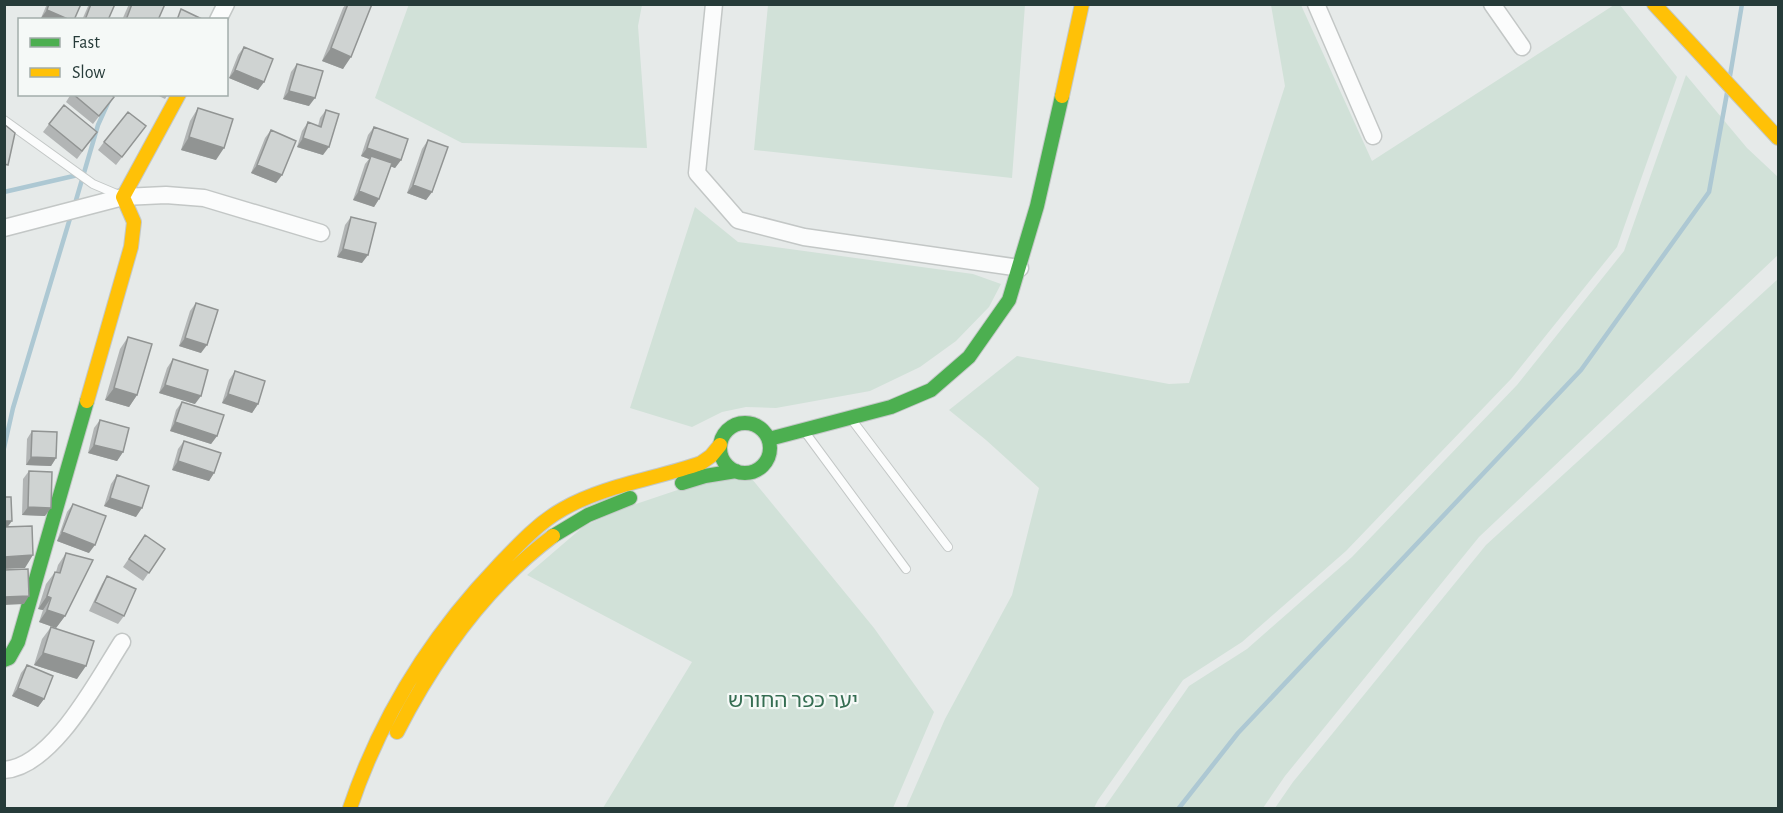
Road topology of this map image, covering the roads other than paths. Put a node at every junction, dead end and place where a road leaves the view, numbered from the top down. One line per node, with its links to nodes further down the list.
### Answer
1 (226, 4): 7 (street)
2 (714, 4): 16 (street)
3 (1082, 4): 16 (street)
4 (1316, 4): 11 (street)
5 (1492, 4): 8 (street)
6 (1654, 4): 12 (street)
7 (219, 18)
8 (1522, 47)
9 (178, 96): 13 (street)
10 (4, 120): 13 (lane)
11 (1373, 136)
12 (1779, 138)
13 (123, 197): 14 (street); 15 (street); 25 (street)
14 (4, 228)
15 (321, 233)
16 (1020, 268): 17 (street)
17 (850, 417): 18 (street); 22 (lane)
18 (803, 430): 19 (street); 23 (lane)
19 (769, 439): 20 (street); 21 (street)
20 (720, 445): 21 (street); 28 (street)
21 (736, 471): 27 (street)
22 (948, 546)
23 (906, 569)
24 (122, 642): 26 (street)
25 (4, 660)
26 (4, 770)
27 (378, 774)
28 (350, 808)

